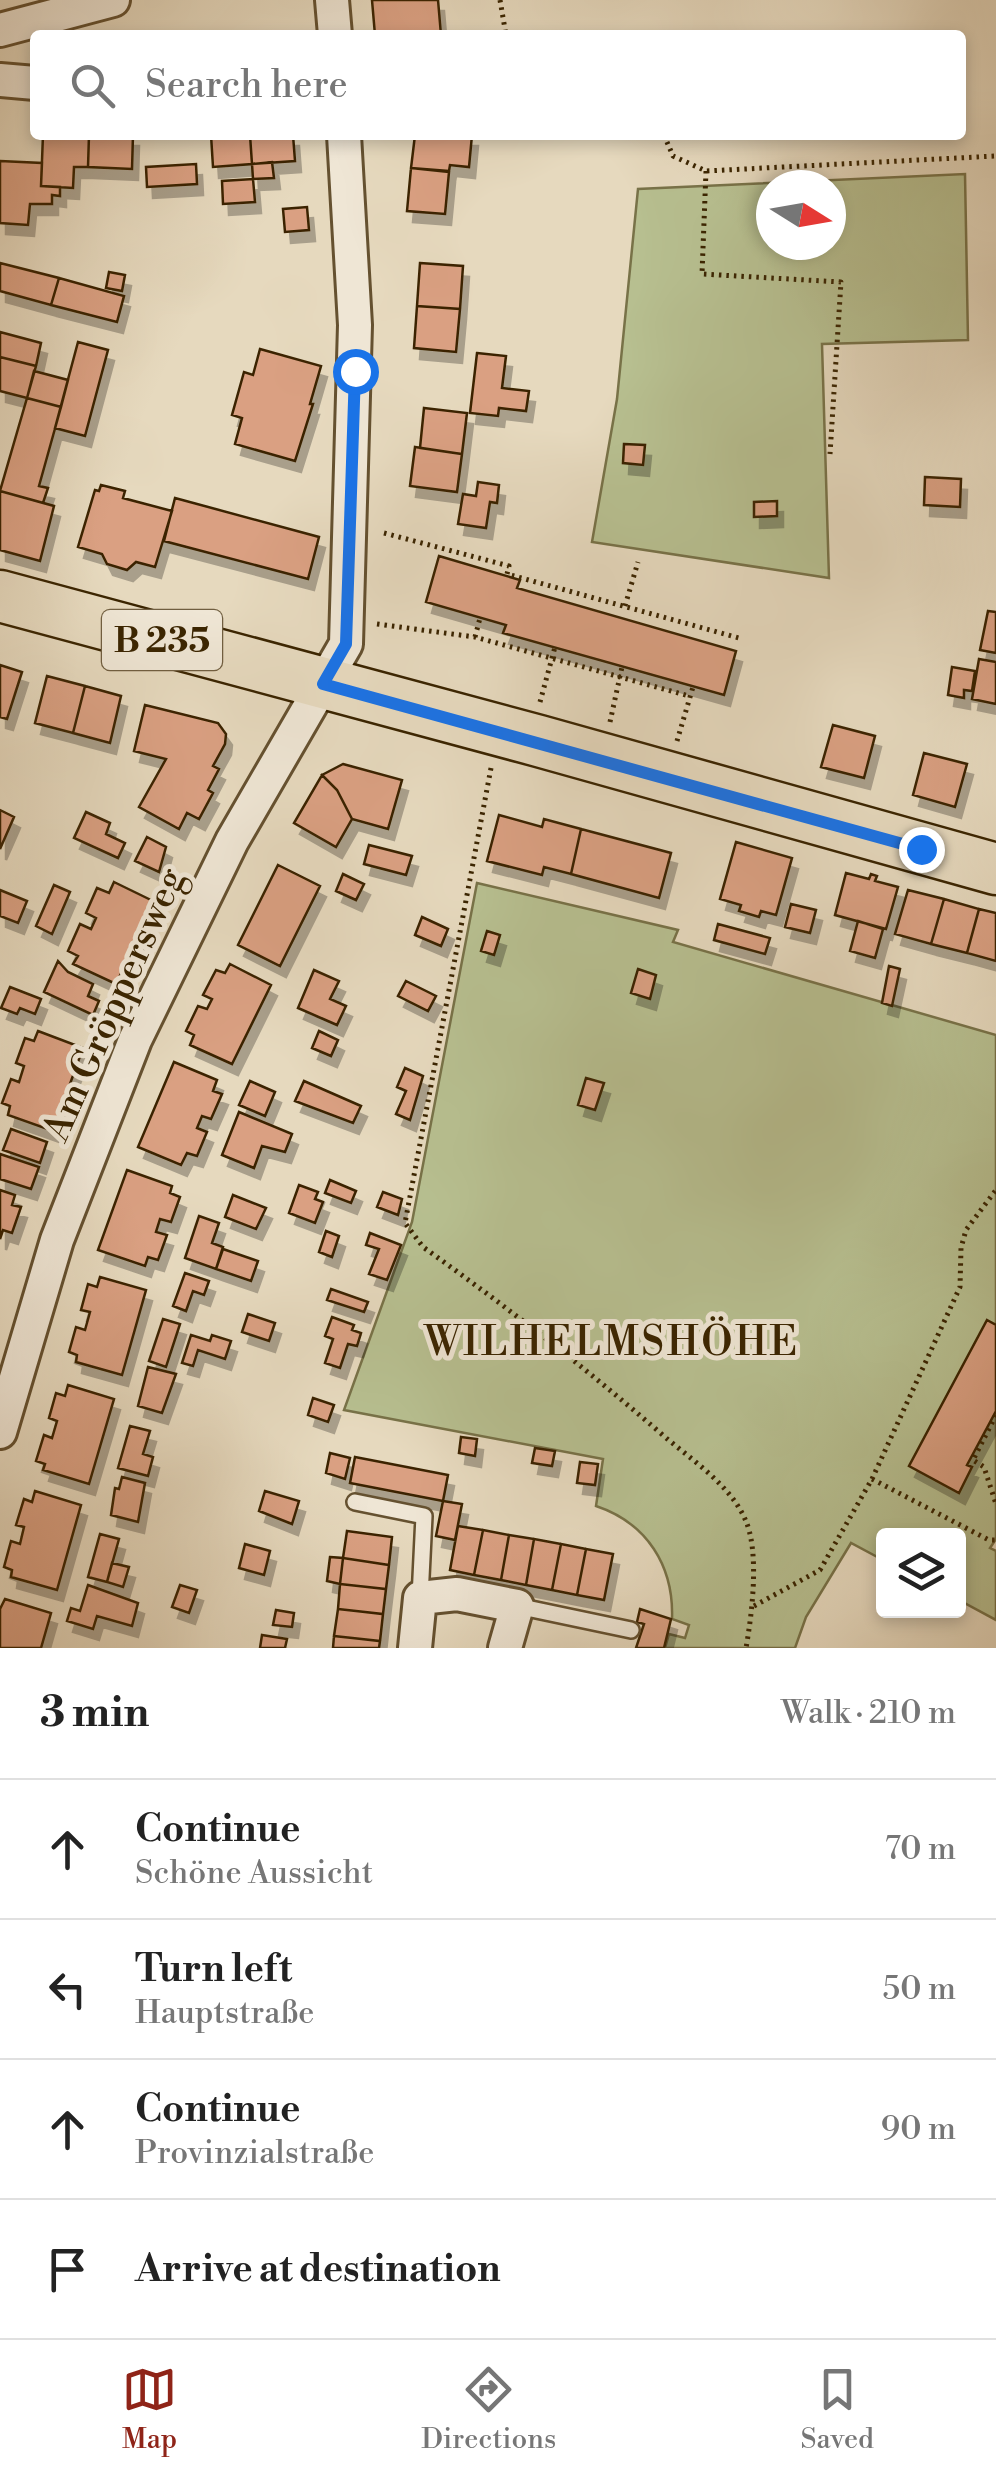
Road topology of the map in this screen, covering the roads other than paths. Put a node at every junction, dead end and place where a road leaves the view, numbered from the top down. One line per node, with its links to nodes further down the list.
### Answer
1 (112, 0): 3 (street)
2 (332, 0): 4 (street)
3 (0, 30)
4 (335, 30)
5 (0, 80): 6 (street)
6 (30, 83)
7 (344, 140): 9 (street, Am Gröppersweg)
8 (0, 596): 9 (main road, B 235)
9 (323, 684): 10 (main road, B 235); 11 (street, Am Gröppersweg)
10 (996, 870)
11 (0, 1432)
12 (355, 1502): 13 (lane)
13 (420, 1598): 14 (street); 16 (street)
14 (517, 1606): 15 (lane); 17 (street)
15 (631, 1630)
16 (415, 1648)
17 (504, 1648)

